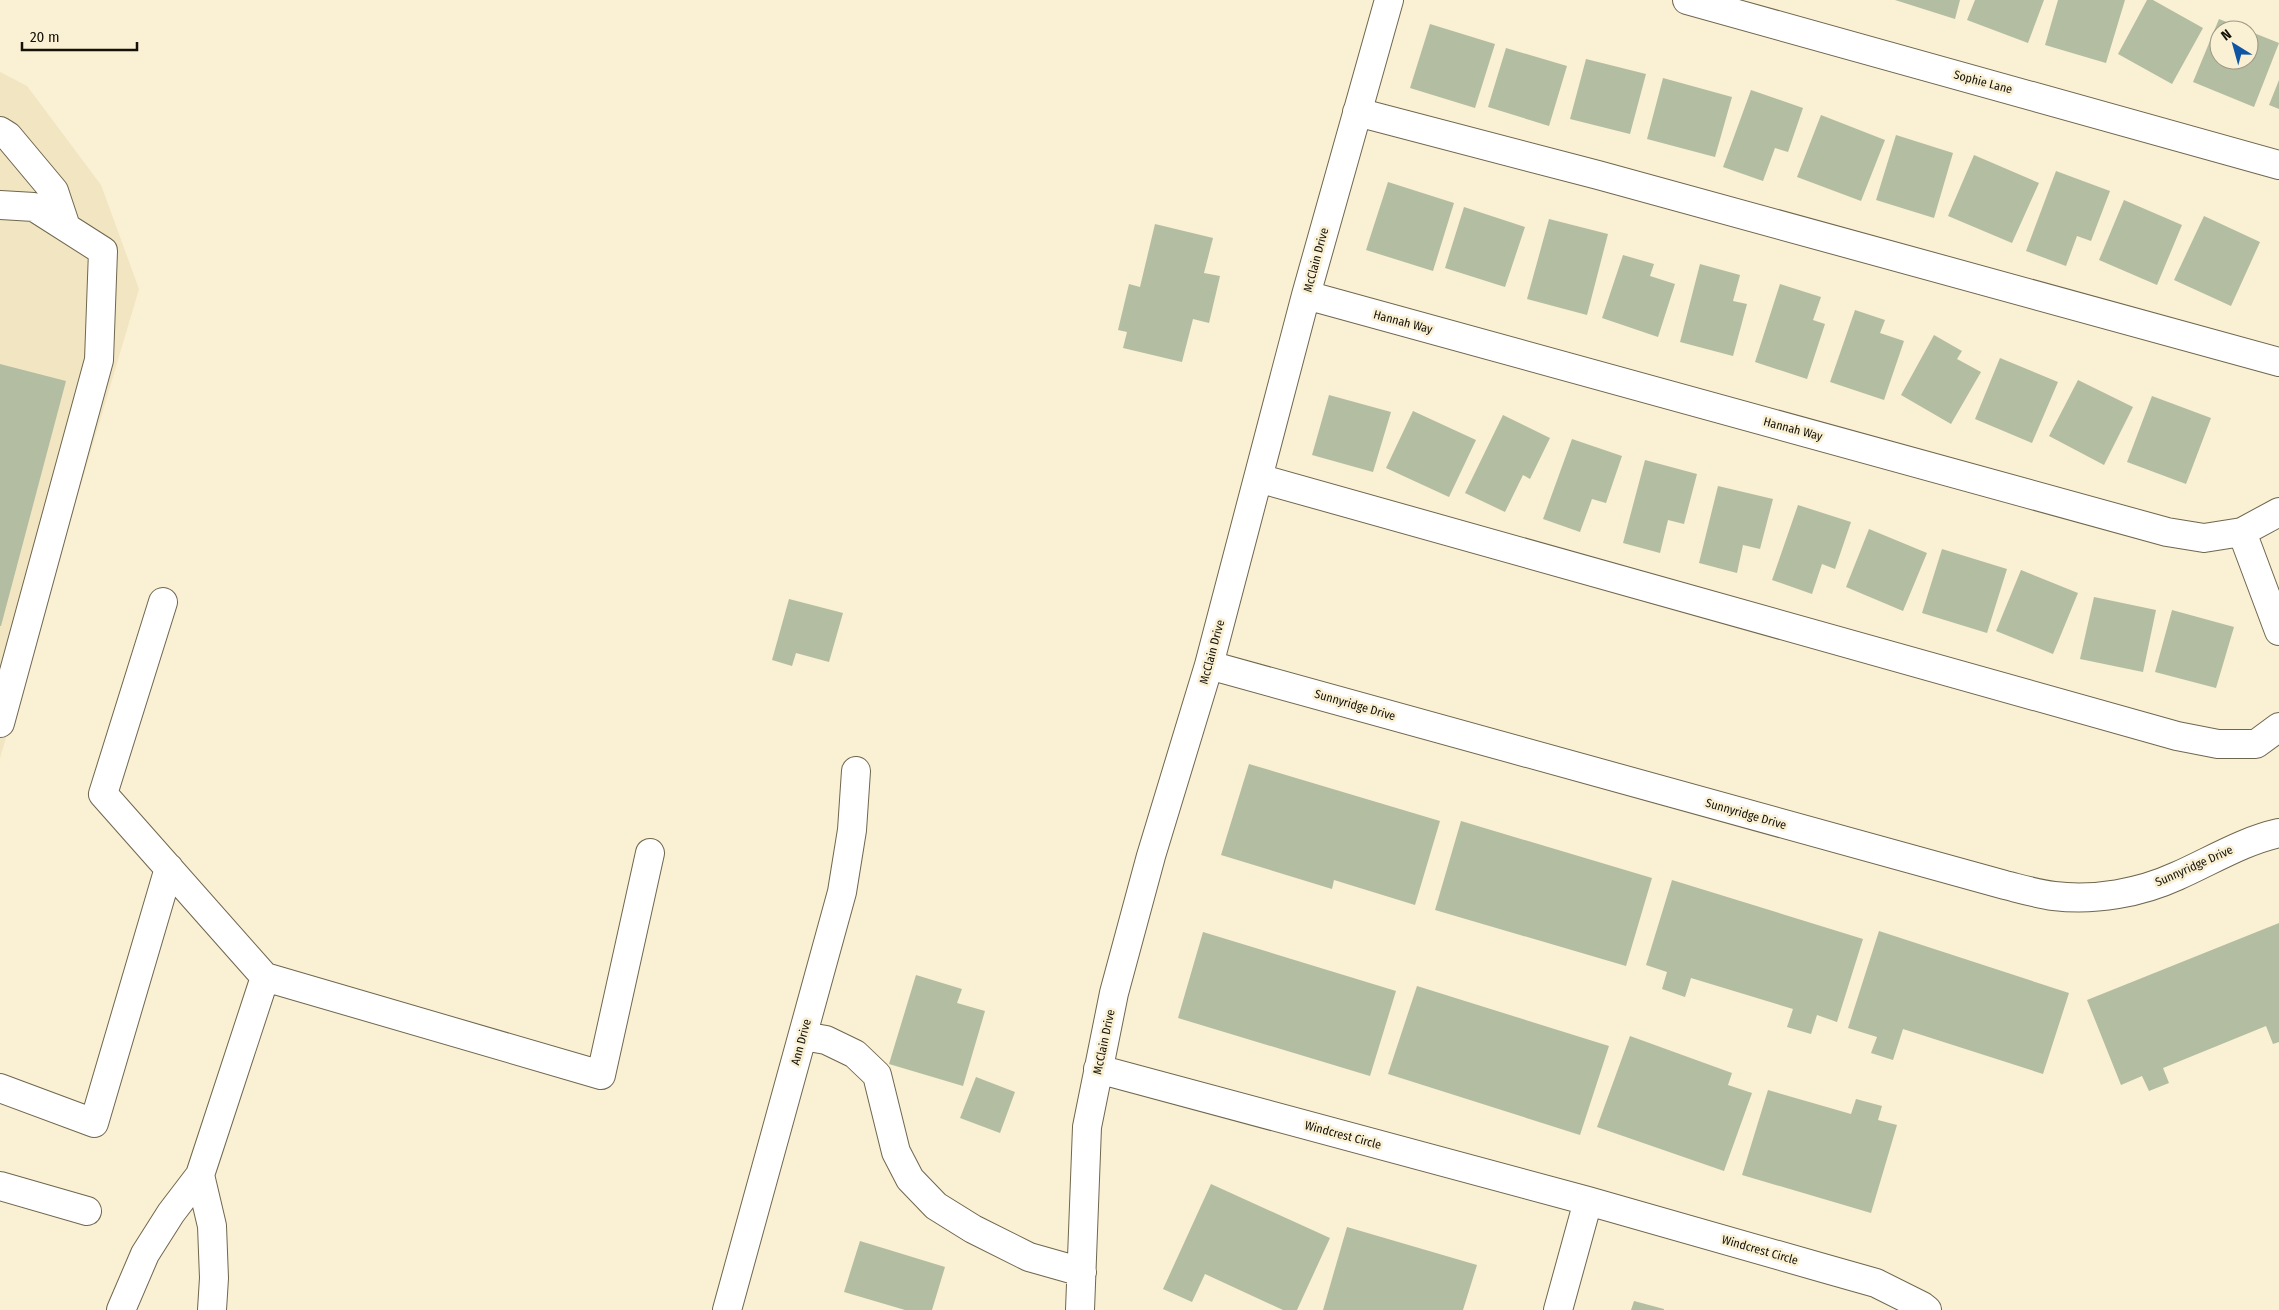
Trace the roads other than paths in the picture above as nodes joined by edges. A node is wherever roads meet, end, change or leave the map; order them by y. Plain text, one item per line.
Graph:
1 (1389, 0) edge
2 (1687, 0) edge
3 (1357, 112) junction
4 (0, 131) edge
5 (2279, 165) edge
6 (0, 205) edge
7 (66, 227) junction
8 (1306, 295) junction
9 (2279, 362) edge
10 (1258, 478) junction
11 (2279, 512) edge
12 (2242, 532) junction
13 (163, 602) dead end
14 (2279, 631) edge
15 (1209, 665) junction
16 (0, 723) edge
17 (2279, 727) edge
18 (856, 771) dead end
19 (2279, 833) edge
20 (650, 853) dead end
21 (169, 868) junction
22 (265, 977) junction
23 (802, 1036) junction
24 (1098, 1069) junction
25 (0, 1088) edge
26 (200, 1175) junction
27 (0, 1186) edge
28 (1588, 1201) junction
29 (87, 1211) dead end
30 (1082, 1272) junction
31 (121, 1310) edge
32 (212, 1310) edge
33 (727, 1310) edge
34 (1080, 1310) edge
35 (1558, 1310) edge
36 (1927, 1310) edge

1 - 3 street, McClain Drive
2 - 5 street, Sophie Lane
3 - 8 street, McClain Drive
3 - 9 street
4 - 7 street
6 - 7 street
7 - 16 street
8 - 10 street, McClain Drive
8 - 12 street, Hannah Way
10 - 15 street, McClain Drive
10 - 17 street
11 - 12 street, Hannah Way
12 - 14 street
13 - 21 street
15 - 19 street, Sunnyridge Drive
15 - 24 street, McClain Drive
18 - 23 street, Ann Drive
20 - 22 street
21 - 22 street
21 - 25 street
22 - 26 street
23 - 30 street
23 - 33 street, Ann Drive
24 - 28 street, Windcrest Circle
24 - 30 street, McClain Drive
26 - 31 street
26 - 32 street
27 - 29 street
28 - 35 street
28 - 36 street, Windcrest Circle
30 - 34 street, McClain Drive

